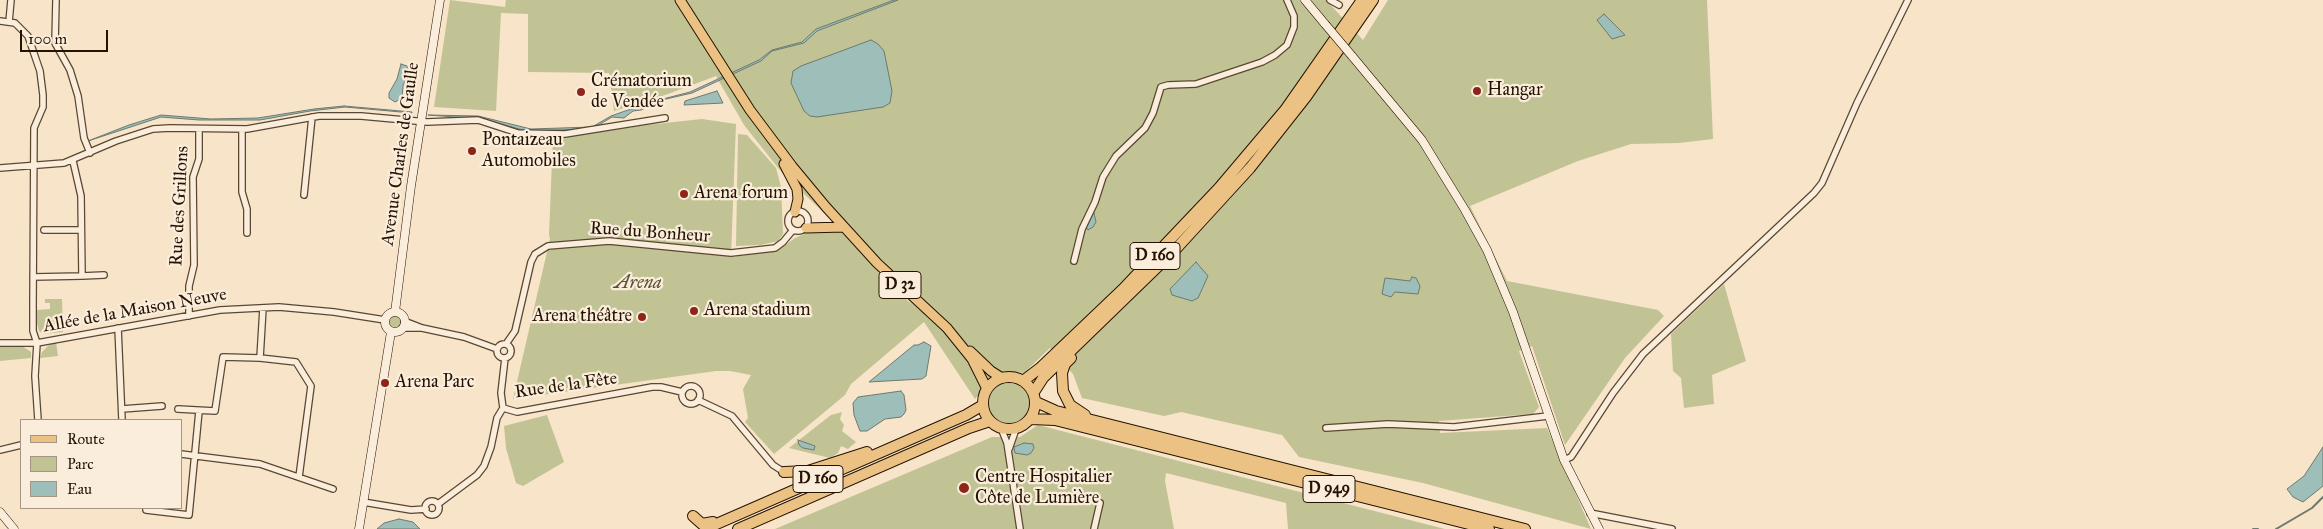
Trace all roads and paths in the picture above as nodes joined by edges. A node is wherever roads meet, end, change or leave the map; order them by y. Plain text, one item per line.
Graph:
1 (11, 0) edge
2 (56, 0) edge
3 (440, 0) edge
4 (680, 0) edge
5 (1287, 0) edge
6 (1305, 0) edge
7 (1330, 0) edge
8 (1362, 0) edge
9 (1373, 0) edge
10 (1908, 0) edge
11 (1339, 5) dead end
12 (0, 21) edge
13 (9, 22) junction
14 (312, 117) junction
15 (665, 118) dead end
16 (421, 120) junction
17 (199, 129) junction
18 (242, 129) junction
19 (764, 130) junction
20 (90, 153) junction
21 (73, 161) junction
22 (35, 166) junction
23 (0, 168) edge
24 (304, 195) dead end
25 (795, 212) junction
26 (844, 227) junction
27 (806, 228) junction
28 (44, 230) dead end
29 (81, 230) junction
30 (793, 230) junction
31 (247, 234) dead end
32 (1074, 261) dead end
33 (82, 276) junction
34 (104, 276) dead end
35 (33, 277) junction
36 (263, 308) junction
37 (395, 312) junction
38 (189, 316) junction
39 (385, 320) junction
40 (403, 324) junction
41 (1097, 327) junction
42 (118, 328) junction
43 (391, 332) junction
44 (958, 340) junction
45 (37, 343) junction
46 (0, 344) edge
47 (506, 344) junction
48 (497, 349) junction
49 (260, 358) junction
50 (504, 358) junction
51 (1002, 378) junction
52 (1024, 381) junction
53 (987, 389) junction
54 (682, 392) junction
55 (1035, 397) junction
56 (698, 400) junction
57 (983, 404) junction
58 (162, 406) dead end
59 (503, 408) junction
60 (122, 409) junction
61 (178, 409) dead end
62 (199, 411) junction
63 (1548, 416) junction
64 (38, 419) edge
65 (122, 419) edge
66 (1031, 419) junction
67 (1092, 420) junction
68 (990, 422) junction
69 (1001, 428) junction
70 (1326, 428) dead end
71 (1016, 429) junction
72 (932, 430) junction
73 (20, 445) edge
74 (0, 450) edge
75 (1008, 453) junction
76 (182, 454) edge
77 (196, 456) junction
78 (1564, 460) junction
79 (784, 472) joint
80 (299, 477) junction
81 (333, 489) dead end
82 (363, 502) junction
83 (1100, 503) dead end
84 (438, 504) junction
85 (146, 509) edge
86 (426, 509) junction
87 (0, 512) edge
88 (1590, 513) junction
89 (693, 516) dead end
90 (735, 516) junction
91 (14, 529) edge
92 (359, 529) edge
93 (705, 529) edge
94 (738, 529) edge
95 (1018, 529) edge
96 (1094, 529) edge
97 (1489, 529) edge
98 (1526, 529) edge
99 (1598, 529) edge
100 (1672, 529) edge

1 - 13 street
2 - 20 street
3 - 16 street, Avenue Charles de Gaulle
4 - 19 main road, D 32
5 - 32 street
6 - 63 street, bridge
7 - 11 street
8 - 52 highway, D 160
9 - 41 highway, D 160
10 - 78 street
12 - 13 street
13 - 22 street, Allée de la Maison Neuve
14 - 16 street
14 - 18 street
14 - 24 street
15 - 16 street
16 - 37 street, Avenue Charles de Gaulle
17 - 18 street
17 - 20 street
17 - 38 street, Rue des Grillons
18 - 31 street
19 - 25 main road
19 - 26 main road, D 32
20 - 21 street
21 - 22 street
21 - 29 street
22 - 23 street
22 - 35 street, Allée de la Maison Neuve
25 - 27 street
25 - 30 street
26 - 27 main road
26 - 44 main road, D 32
27 - 30 street
28 - 29 street
29 - 33 street
30 - 47 street, Rue du Bonheur
33 - 34 street
33 - 35 street
35 - 45 street, Allée de la Maison Neuve
36 - 38 street, Allée de la Maison Neuve
36 - 39 street, Allée de la Maison Neuve
36 - 49 street
37 - 39 street
37 - 40 street
38 - 42 street, Allée de la Maison Neuve
39 - 43 street
40 - 43 street
40 - 48 street
41 - 55 highway, D 160
41 - 67 highway
42 - 45 street, Allée de la Maison Neuve
42 - 60 street
43 - 82 street
44 - 51 main road, D 32
44 - 53 main road, D 32
45 - 46 street
45 - 64 street
47 - 48 street
47 - 50 street
48 - 50 street
49 - 62 street
49 - 80 street
50 - 59 street, Rue de la Fête
51 - 52 highway
51 - 53 highway
52 - 55 highway
53 - 57 highway
54 - 56 street, Rue de la Fête
54 - 56 street, Rue de la Fête
54 - 59 street, Rue de la Fête
55 - 66 highway
55 - 67 highway, D 949
56 - 79 street, Rue de la Fête
57 - 68 highway
57 - 72 highway, D 160
58 - 60 street
59 - 84 street
60 - 65 street
61 - 62 street
62 - 77 street
63 - 70 street
63 - 78 street
66 - 71 highway
66 - 97 highway, D 949
67 - 98 highway, D 949
68 - 69 highway
68 - 94 highway, D 160
69 - 71 highway
69 - 75 street
71 - 75 street
72 - 79 highway
72 - 90 highway, D 160
73 - 74 street
75 - 95 street
76 - 77 street
77 - 80 street
77 - 85 street
78 - 88 street
80 - 81 street
82 - 86 street
82 - 92 street
83 - 96 street
84 - 86 street
84 - 86 street
87 - 91 street
88 - 99 street
88 - 100 street
89 - 90 highway
90 - 93 highway, D 160

